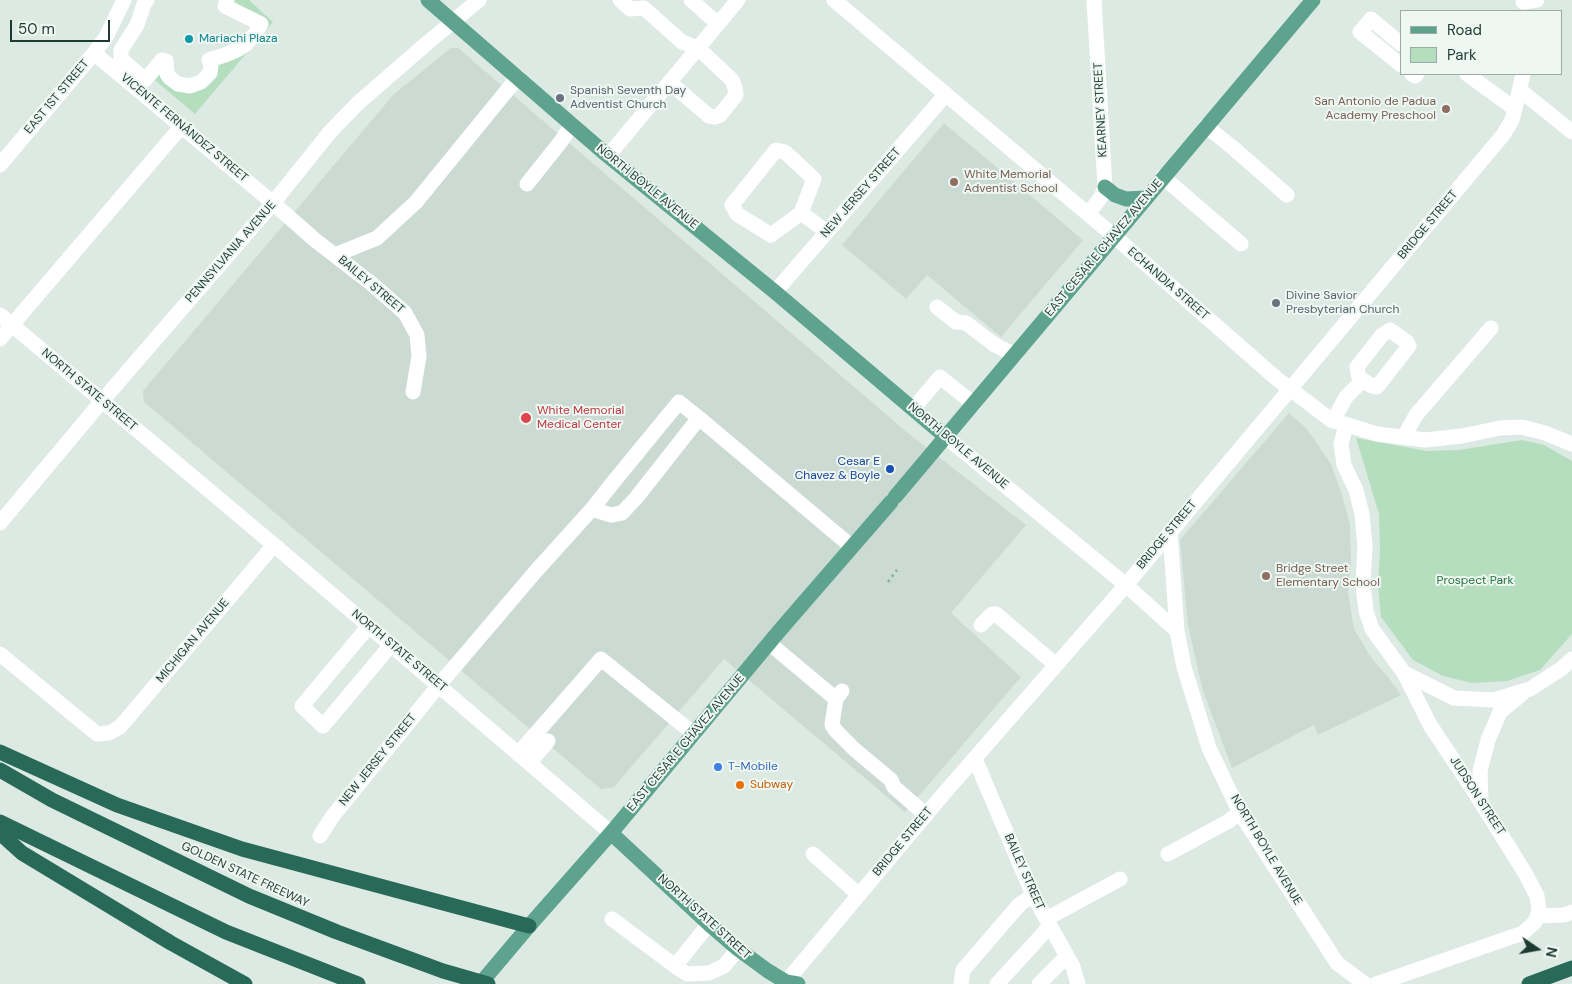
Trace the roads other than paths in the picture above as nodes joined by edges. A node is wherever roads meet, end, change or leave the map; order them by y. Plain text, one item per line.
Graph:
1 (124, 0) edge
2 (147, 0) edge
3 (227, 0) edge
4 (428, 0) edge
5 (479, 0) edge
6 (691, 0) edge
7 (738, 0) edge
8 (834, 0) edge
9 (1094, 0) edge
10 (1313, 0) edge
11 (624, 4) edge
12 (454, 21) junction
13 (718, 24) junction
14 (1400, 43) edge
15 (698, 48) junction
16 (94, 53) junction
17 (1400, 64) edge
18 (1468, 75) edge
19 (1523, 75) edge
20 (518, 77) junction
21 (670, 82) junction
22 (1520, 90) junction
23 (946, 94) junction
24 (1515, 109) junction
25 (572, 124) junction
26 (180, 126) junction
27 (1206, 126) junction
28 (1572, 132) edge
29 (608, 156) junction
30 (0, 165) edge
31 (1164, 177) junction
32 (527, 184) dead end
33 (1105, 187) junction
34 (1287, 195) dead end
35 (1146, 198) junction
36 (273, 203) junction
37 (801, 213) junction
38 (1088, 214) junction
39 (827, 232) junction
40 (1114, 236) junction
41 (1241, 244) dead end
42 (336, 255) junction
43 (775, 292) junction
44 (937, 307) dead end
45 (6, 320) edge
46 (1491, 328) dead end
47 (0, 339) edge
48 (1015, 355) junction
49 (1362, 381) dead end
50 (1290, 390) junction
51 (413, 392) dead end
52 (102, 401) junction
53 (974, 404) junction
54 (914, 409) junction
55 (699, 418) junction
56 (1340, 423) junction
57 (946, 437) junction
58 (1404, 437) junction
59 (1572, 444) edge
60 (592, 509) junction
61 (0, 523) edge
62 (1170, 532) junction
63 (274, 545) junction
64 (852, 547) junction
65 (1126, 585) junction
66 (981, 625) dead end
67 (369, 626) junction
68 (1176, 631) junction
69 (769, 644) junction
70 (392, 645) junction
71 (0, 654) edge
72 (1572, 659) edge
73 (1056, 665) junction
74 (1404, 673) junction
75 (439, 685) junction
76 (1530, 689) junction
77 (694, 734) junction
78 (548, 741) dead end
79 (0, 752) edge
80 (524, 758) junction
81 (974, 759) junction
82 (0, 770) edge
83 (1481, 802) junction
84 (929, 811) junction
85 (1240, 813) junction
86 (0, 822) edge
87 (611, 832) junction
88 (0, 833) edge
89 (320, 836) dead end
90 (813, 854) dead end
91 (1168, 854) dead end
92 (1120, 879) dead end
93 (859, 895) junction
94 (1033, 896) junction
95 (1572, 912) edge
96 (612, 919) dead end
97 (1536, 919) junction
98 (1048, 923) junction
99 (710, 924) junction
100 (528, 926) junction
101 (738, 949) junction
102 (1066, 956) junction
103 (675, 966) junction
104 (1572, 968) edge
105 (1348, 979) edge
106 (792, 983) edge
107 (245, 984) edge
108 (358, 984) edge
109 (480, 984) edge
110 (488, 984) edge
111 (961, 984) edge
112 (997, 984) edge
113 (1039, 984) edge
114 (1078, 984) edge
115 (1365, 984) edge
116 (1376, 984) edge
117 (1529, 984) edge

1 - 16 street, EAST 1ST STREET
2 - 3 street
4 - 12 main road, NORTH BOYLE AVENUE
5 - 12 street, PENNSYLVANIA AVENUE
6 - 13 street
7 - 13 street
8 - 23 street, ECHANDIA STREET
9 - 33 street, KEARNEY STREET
10 - 27 main road, EAST CESAR E CHAVEZ AVENUE
11 - 15 street
12 - 20 main road, NORTH BOYLE AVENUE
12 - 36 street, PENNSYLVANIA AVENUE
13 - 15 street
14 - 17 street
15 - 21 street
15 - 21 street
16 - 26 street, VICENTE FERNÁNDEZ STREET
16 - 30 street, EAST 1ST STREET
18 - 24 street
19 - 22 street, BRIDGE STREET
20 - 25 main road, NORTH BOYLE AVENUE
20 - 42 street
21 - 29 street
22 - 24 street, BRIDGE STREET
22 - 28 street
23 - 38 street, ECHANDIA STREET
23 - 39 street, NEW JERSEY STREET
24 - 50 street, BRIDGE STREET
25 - 29 main road, NORTH BOYLE AVENUE
25 - 32 street
26 - 36 street, VICENTE FERNÁNDEZ STREET
26 - 45 street
27 - 31 main road, EAST CESAR E CHAVEZ AVENUE
27 - 34 street
29 - 43 main road, NORTH BOYLE AVENUE
31 - 35 main road, EAST CESAR E CHAVEZ AVENUE
31 - 41 street
33 - 35 main road
33 - 38 street
35 - 40 main road, EAST CESAR E CHAVEZ AVENUE
36 - 42 street, BAILEY STREET
36 - 52 street, PENNSYLVANIA AVENUE
37 - 37 street
37 - 39 street
38 - 40 street, ECHANDIA STREET
39 - 43 street, NEW JERSEY STREET
40 - 48 main road, EAST CESAR E CHAVEZ AVENUE
40 - 50 street, ECHANDIA STREET
42 - 51 street, BAILEY STREET
43 - 54 main road, NORTH BOYLE AVENUE
44 - 48 street
45 - 47 street
45 - 52 street, NORTH STATE STREET
46 - 58 street
48 - 53 main road, EAST CESAR E CHAVEZ AVENUE
49 - 56 street
50 - 56 street, ECHANDIA STREET
50 - 62 street, BRIDGE STREET
52 - 61 street, PENNSYLVANIA AVENUE
52 - 63 street, NORTH STATE STREET
53 - 54 street
53 - 57 main road, EAST CESAR E CHAVEZ AVENUE
54 - 57 main road, NORTH BOYLE AVENUE
55 - 60 street
55 - 60 street, NEW JERSEY STREET
55 - 64 street
56 - 58 street, ECHANDIA STREET
56 - 74 street
57 - 64 main road, EAST CESAR E CHAVEZ AVENUE
57 - 65 street, NORTH BOYLE AVENUE
58 - 59 street, ECHANDIA STREET
60 - 75 street, NEW JERSEY STREET
62 - 65 street, BRIDGE STREET
62 - 68 street
63 - 67 street, NORTH STATE STREET
63 - 71 street, MICHIGAN AVENUE
64 - 69 main road, EAST CESAR E CHAVEZ AVENUE
65 - 68 street, NORTH BOYLE AVENUE
65 - 73 street, BRIDGE STREET
66 - 73 street
67 - 70 street, NORTH STATE STREET
67 - 70 street
68 - 85 street, NORTH BOYLE AVENUE
69 - 77 main road, EAST CESAR E CHAVEZ AVENUE
69 - 84 street
70 - 75 street, NORTH STATE STREET
72 - 76 street
73 - 81 street, BRIDGE STREET
74 - 76 street
74 - 83 street, JUDSON STREET
75 - 80 street, NORTH STATE STREET
75 - 89 street, NEW JERSEY STREET
76 - 83 street
77 - 80 street
77 - 87 main road, EAST CESAR E CHAVEZ AVENUE
78 - 80 street
79 - 100 highway
80 - 87 street, NORTH STATE STREET
81 - 84 street, BRIDGE STREET
81 - 94 street, BAILEY STREET
82 - 110 highway, GOLDEN STATE FREEWAY
83 - 97 street, JUDSON STREET
84 - 93 street, BRIDGE STREET
85 - 91 street
85 - 105 street, NORTH BOYLE AVENUE
86 - 108 highway
87 - 99 main road, NORTH STATE STREET
87 - 100 main road, EAST CESAR E CHAVEZ AVENUE
88 - 107 highway
90 - 93 street
92 - 98 street
93 - 106 street, BRIDGE STREET
94 - 98 street, BAILEY STREET
94 - 111 street
95 - 97 street
96 - 103 street
97 - 116 street
98 - 102 street, BAILEY STREET
98 - 112 street
99 - 101 main road, NORTH STATE STREET
99 - 103 street
100 - 109 main road, EAST CESAR E CHAVEZ AVENUE
101 - 103 street
101 - 106 main road, NORTH STATE STREET
102 - 113 street
102 - 114 street, BAILEY STREET
104 - 117 highway
105 - 115 street, NORTH BOYLE AVENUE

